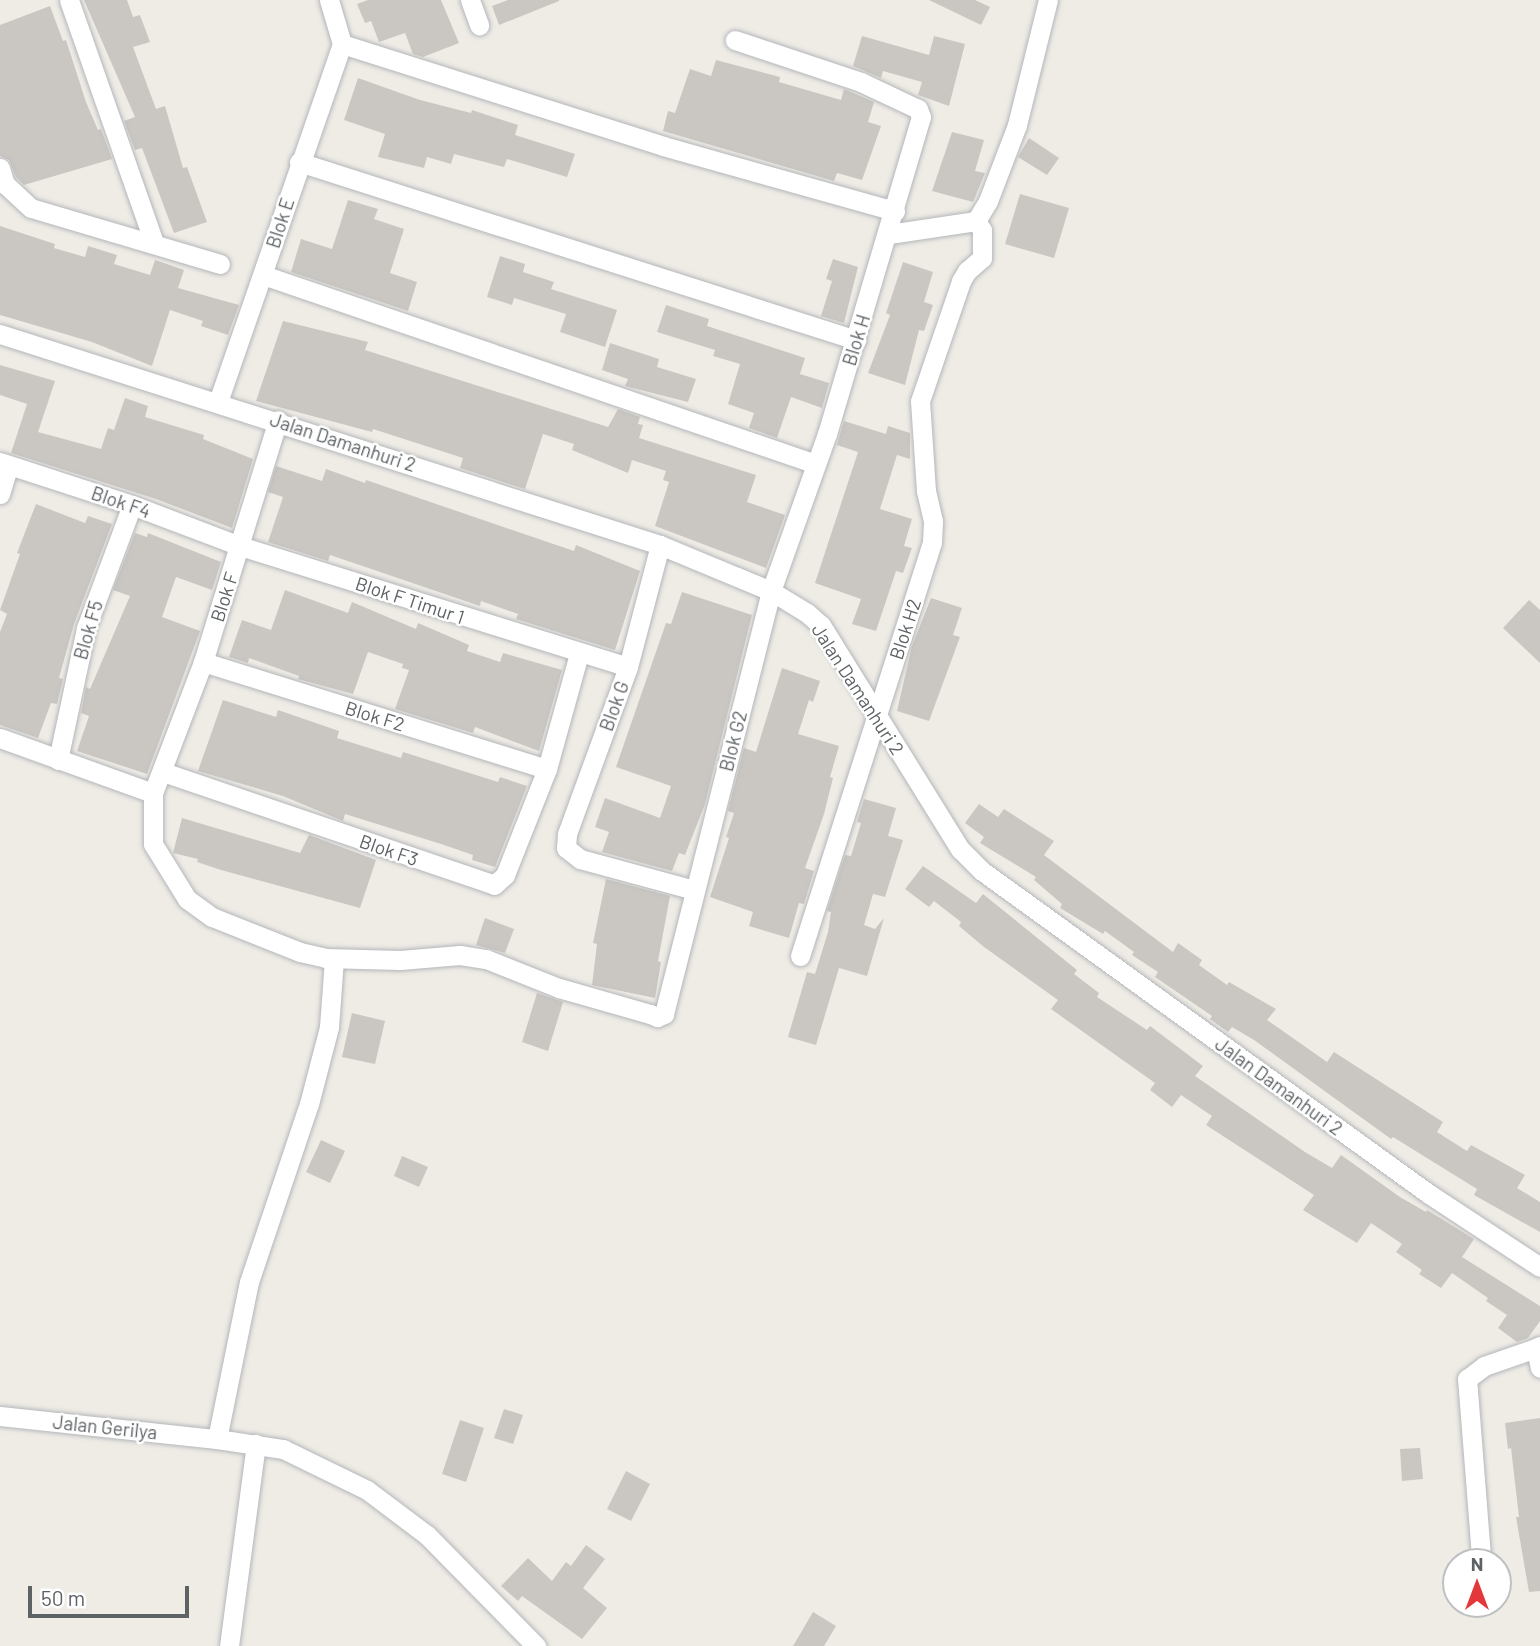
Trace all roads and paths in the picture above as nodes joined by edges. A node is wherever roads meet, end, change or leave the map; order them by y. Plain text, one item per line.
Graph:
1 (69, 0) edge
2 (329, 0) edge
3 (470, 0) edge
4 (1048, 0) edge
5 (479, 25) dead end
6 (735, 40) dead end
7 (342, 44) junction
8 (299, 162) junction
9 (0, 168) edge
10 (895, 211) junction
11 (976, 221) junction
12 (889, 234) junction
13 (154, 243) junction
14 (220, 264) dead end
15 (263, 275) junction
16 (0, 334) edge
17 (856, 340) junction
18 (218, 402) junction
19 (278, 421) junction
20 (5, 464) edge
21 (816, 464) junction
22 (0, 494) edge
23 (131, 505) junction
24 (660, 545) junction
25 (240, 546) junction
26 (771, 591) junction
27 (579, 654) junction
28 (203, 662) junction
29 (628, 667) junction
30 (877, 716) junction
31 (0, 738) edge
32 (58, 760) junction
33 (547, 769) junction
34 (163, 772) junction
35 (153, 793) junction
36 (694, 890) junction
37 (800, 956) dead end
38 (334, 959) junction
39 (1540, 1267) edge
40 (1538, 1347) edge
41 (1540, 1368) edge
42 (0, 1416) edge
43 (213, 1439) junction
44 (256, 1444) junction
45 (1480, 1548) edge
46 (229, 1646) edge
47 (536, 1646) edge

1 - 13 street
2 - 7 street
3 - 5 street
4 - 11 street
6 - 10 street, Blok H
7 - 8 street, Blok E
7 - 10 street
8 - 15 street, Blok E
8 - 17 street
9 - 13 street
10 - 12 street, Blok H
11 - 12 street
11 - 30 street, Blok H2
12 - 17 street, Blok H
13 - 14 street
15 - 18 street, Blok E
15 - 21 street
16 - 18 street, Jalan Damanhuri 2
17 - 21 street, Blok H
18 - 19 street, Jalan Damanhuri 2
19 - 24 street, Jalan Damanhuri 2
19 - 25 street, Blok F
20 - 22 street
20 - 23 street, Blok F4
21 - 26 street, Blok H
23 - 25 street, Blok F4
23 - 32 street, Blok F5
24 - 26 street, Jalan Damanhuri 2
24 - 29 street, Blok G
25 - 27 street, Blok F Timur 1
25 - 28 street, Blok F
26 - 30 street, Jalan Damanhuri 2
26 - 36 street, Blok G2
27 - 29 street, Blok F Timur 1
27 - 33 street
28 - 33 street, Blok F2
28 - 34 street, Blok F
29 - 36 street, Blok G
30 - 37 street, Blok H2
30 - 39 street, Jalan Damanhuri 2
31 - 32 street
32 - 35 street
33 - 34 street, Blok F3
34 - 35 street, Blok F
35 - 38 street
36 - 38 street, Blok G2
38 - 43 street
40 - 41 street
40 - 45 street
42 - 43 street, Jalan Gerilya
43 - 44 street, Jalan Gerilya
44 - 46 street
44 - 47 street, Jalan Gerilya

